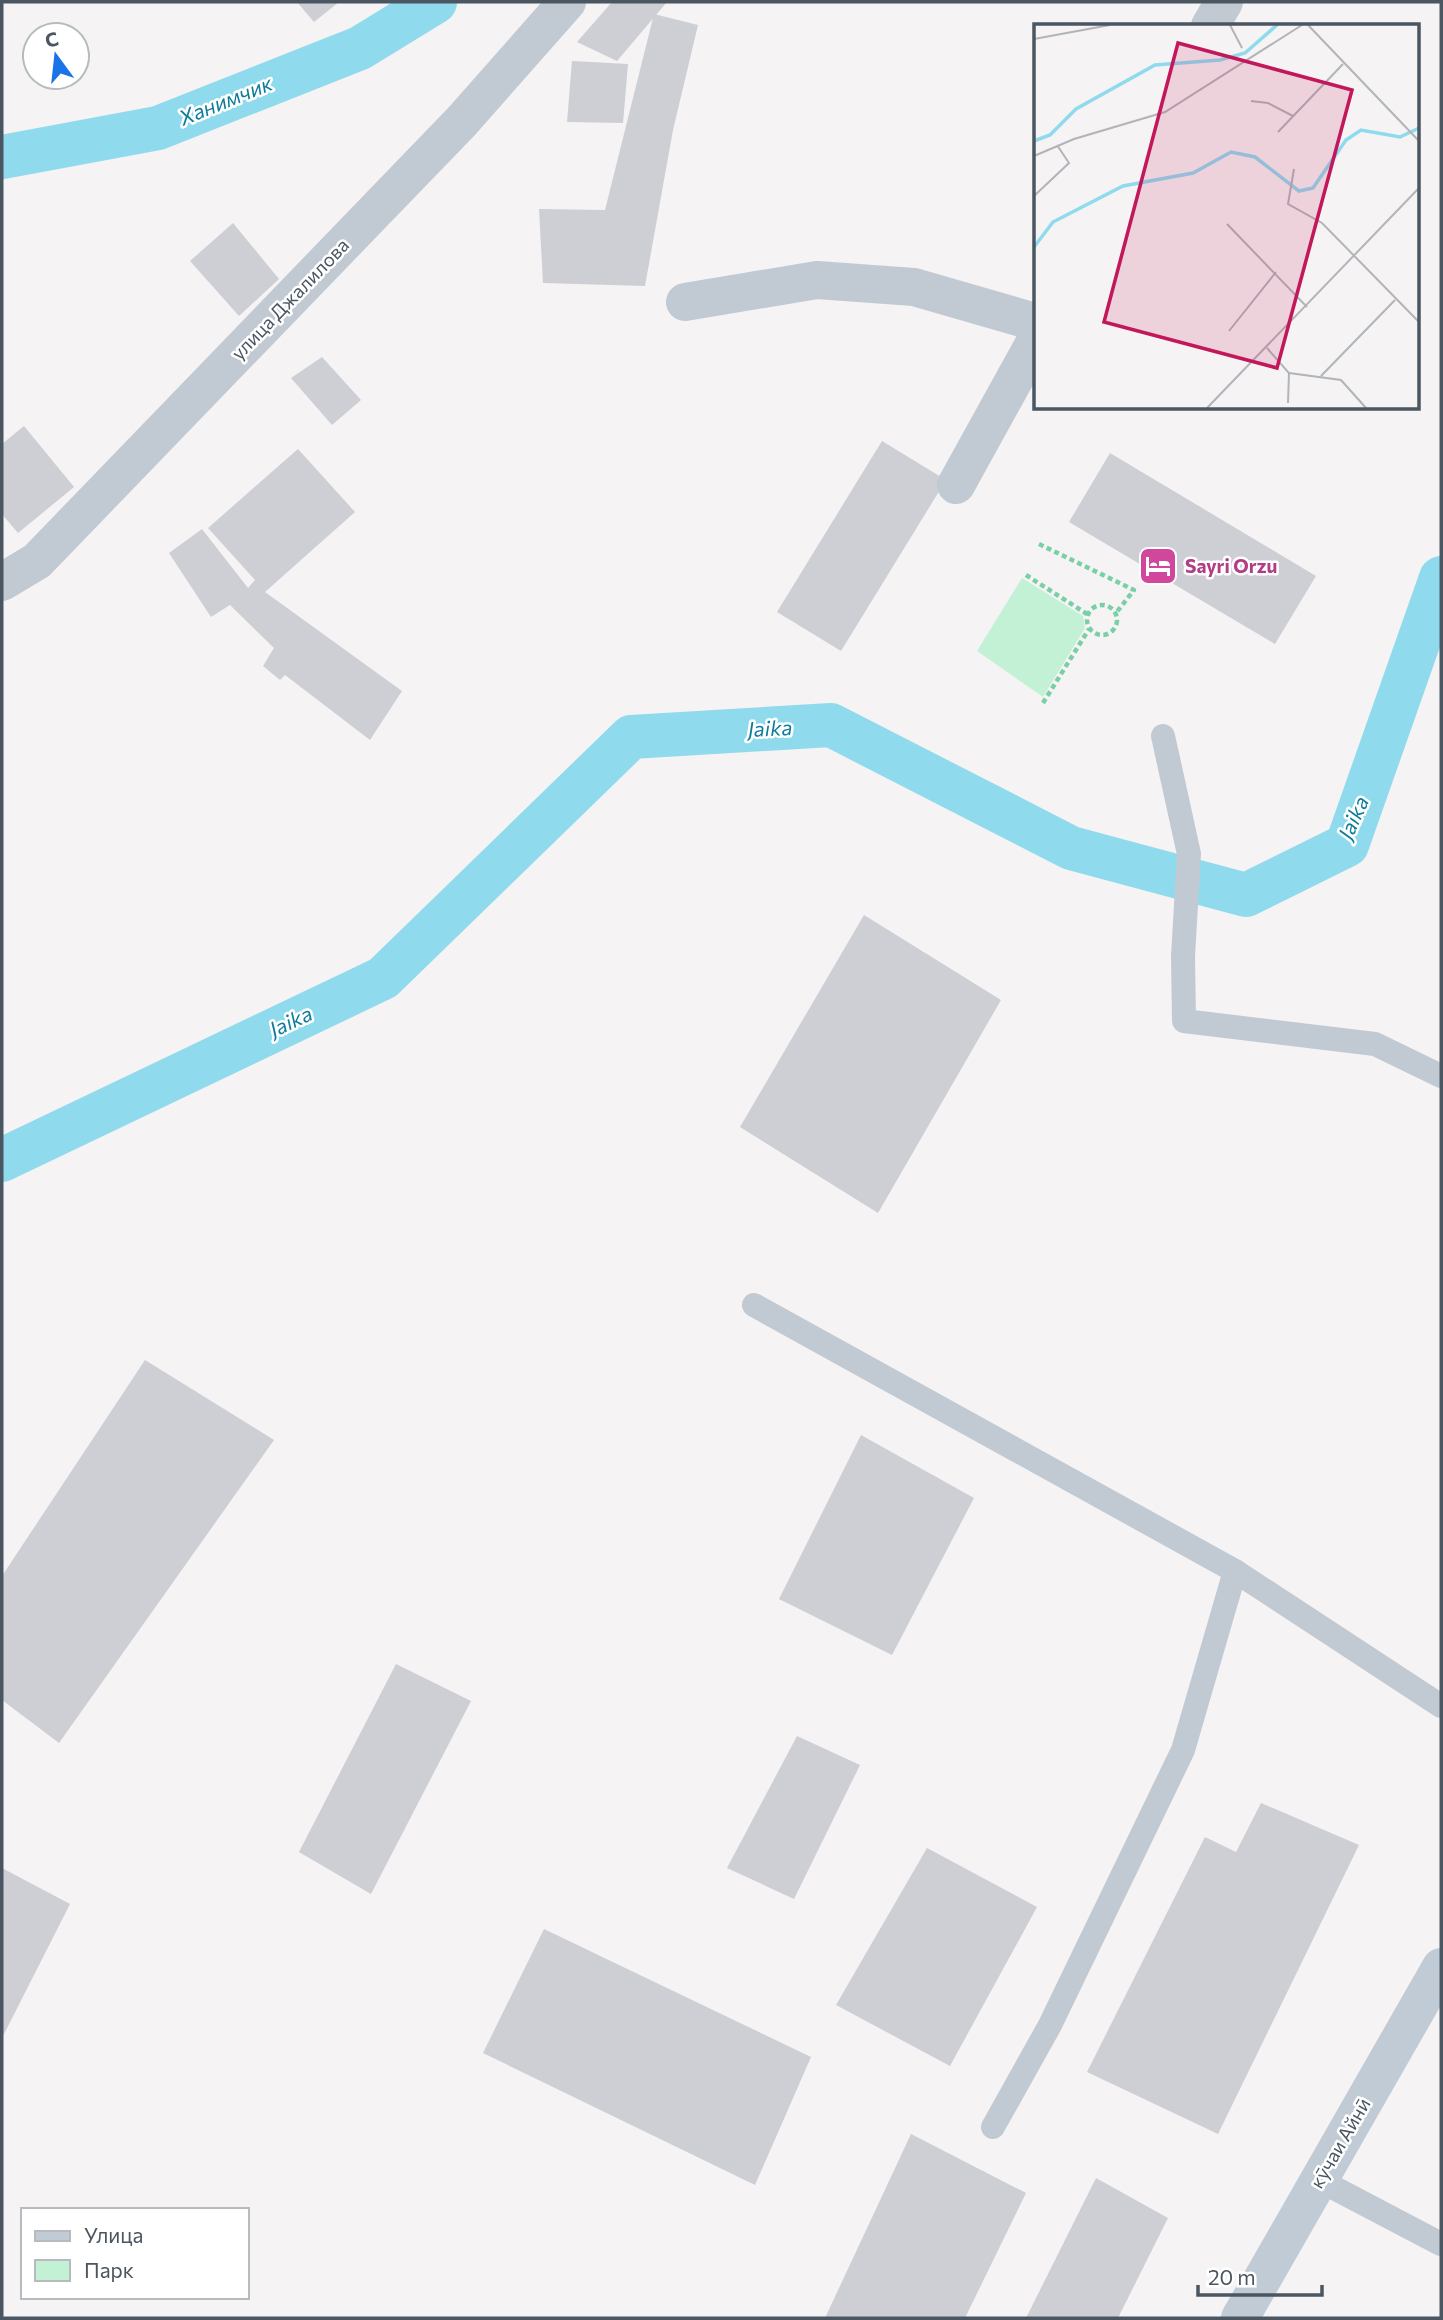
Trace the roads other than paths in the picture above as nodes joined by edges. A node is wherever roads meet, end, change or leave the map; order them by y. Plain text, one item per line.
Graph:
1 (567, 2) edge
2 (1224, 2) edge
3 (1211, 24) edge
4 (685, 302) dead end
5 (1034, 322) edge
6 (1034, 344) edge
7 (956, 485) dead end
8 (2, 583) edge
9 (1163, 736) dead end
10 (1441, 1076) edge
11 (754, 1305) dead end
12 (1234, 1571) junction
13 (1441, 1706) edge
14 (1441, 1967) edge
15 (993, 2127) dead end
16 (1319, 2180) junction
17 (1441, 2244) edge
18 (1240, 2318) edge

1 - 8 street, улица Джалилова
2 - 3 street
4 - 5 street
6 - 7 street
9 - 10 lane
11 - 12 lane
12 - 13 lane
12 - 15 lane
14 - 16 main road, кӯчаи Айнӣ
16 - 17 lane
16 - 18 main road, кӯчаи Айнӣ

